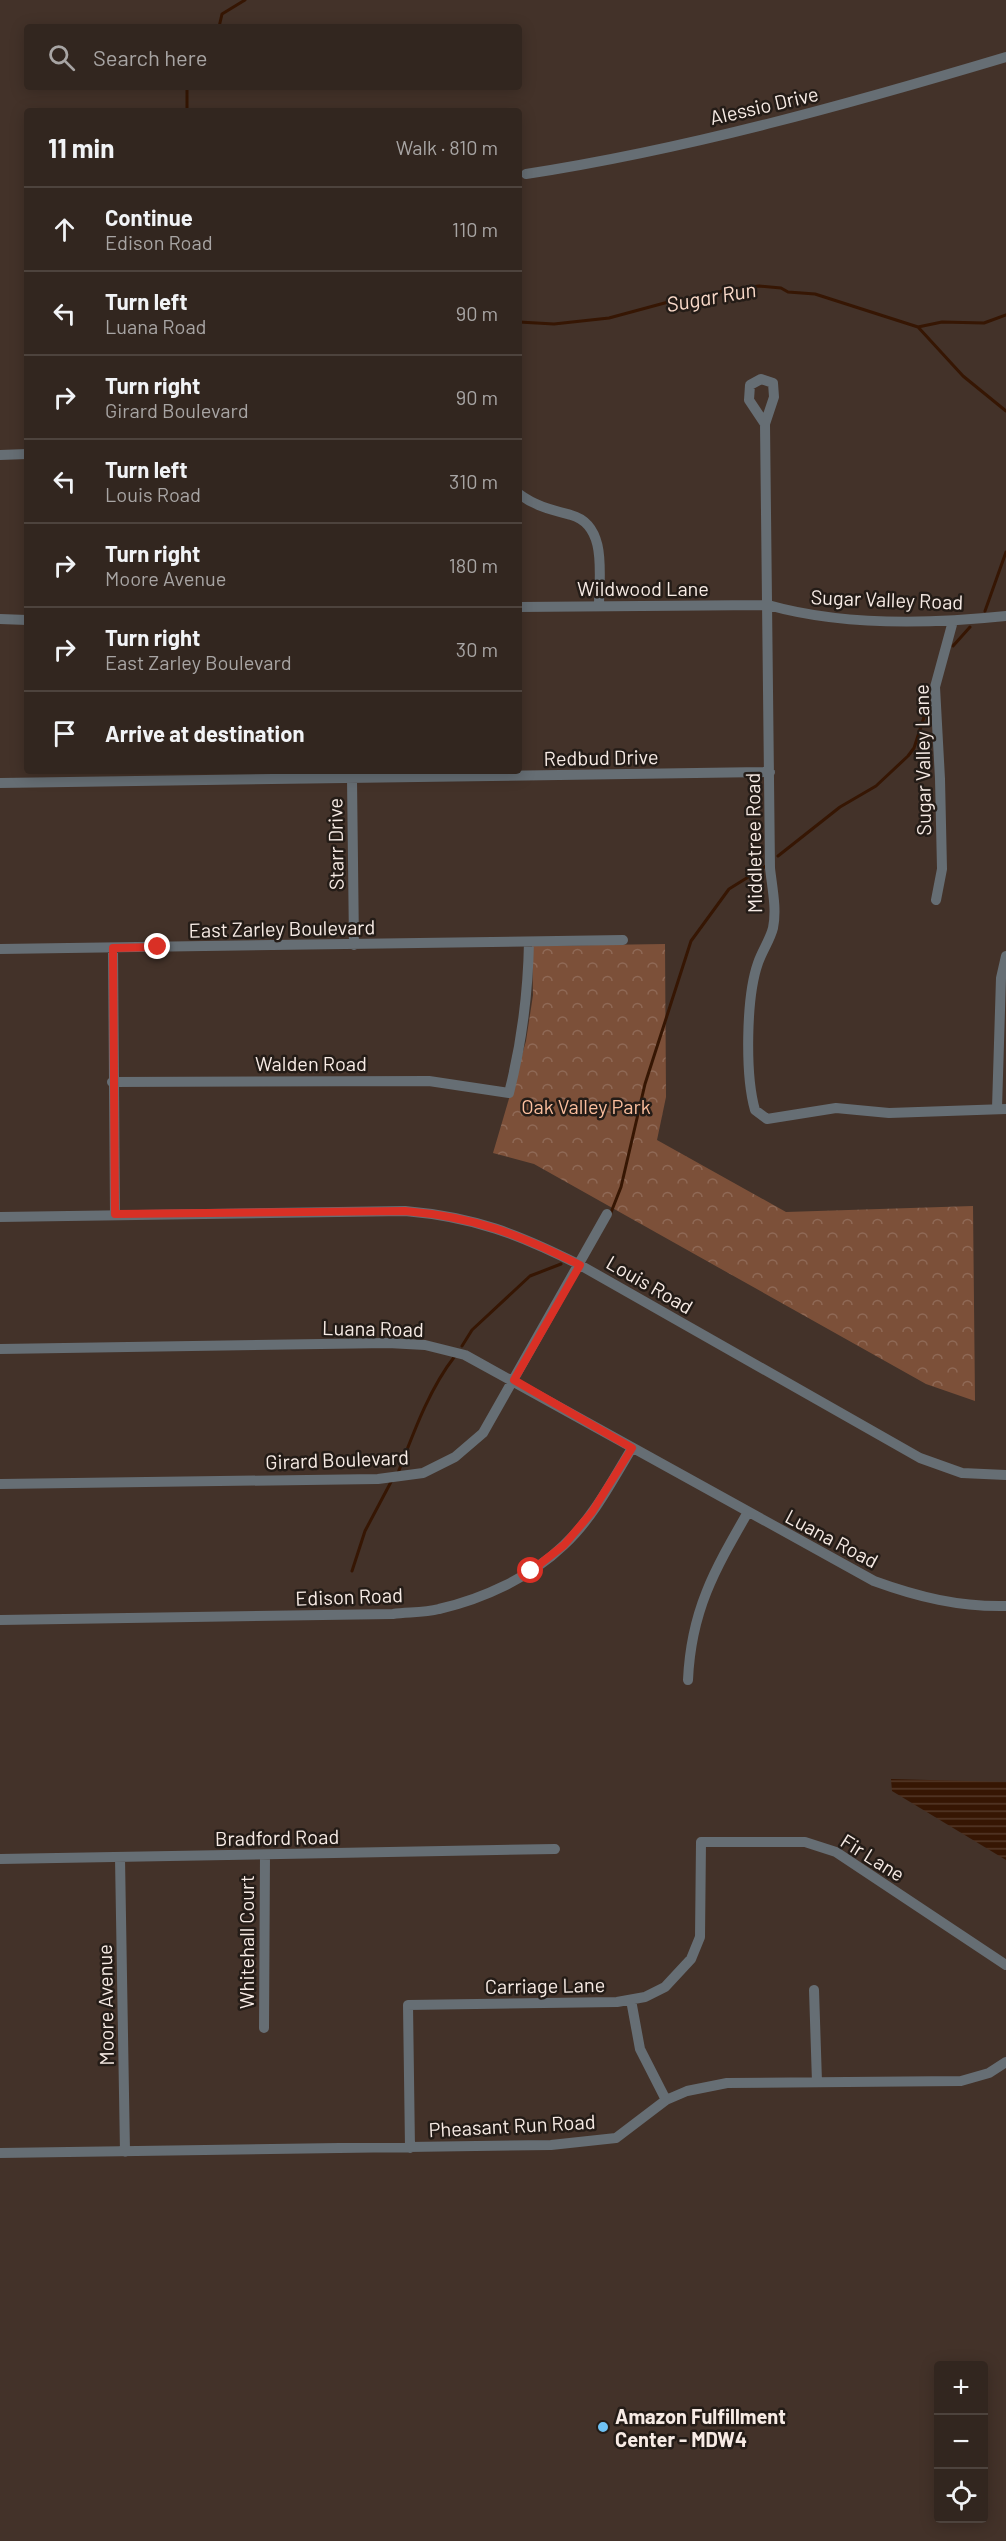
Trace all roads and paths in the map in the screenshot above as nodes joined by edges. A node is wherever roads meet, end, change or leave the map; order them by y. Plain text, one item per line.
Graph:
1 (1006, 57) edge
2 (526, 174) dead end
3 (765, 424) dead end
4 (0, 454) edge
5 (24, 454) edge
6 (522, 496) edge
7 (768, 605) junction
8 (599, 606) junction
9 (522, 607) edge
10 (1006, 616) edge
11 (0, 620) edge
12 (24, 620) edge
13 (953, 621) junction
14 (770, 772) junction
15 (286, 775) edge
16 (352, 779) junction
17 (0, 783) edge
18 (936, 900) dead end
19 (623, 940) dead end
20 (529, 942) junction
21 (354, 945) junction
22 (113, 948) junction
23 (0, 949) edge
24 (1006, 956) edge
25 (1006, 985) edge
26 (1000, 996) junction
27 (112, 1082) junction
28 (1002, 1109) edge
29 (115, 1214) junction
30 (607, 1214) dead end
31 (0, 1217) edge
32 (580, 1265) junction
33 (0, 1349) edge
34 (514, 1380) junction
35 (632, 1448) junction
36 (1006, 1475) edge
37 (0, 1484) edge
38 (747, 1512) junction
39 (1006, 1606) edge
40 (0, 1620) edge
41 (688, 1680) dead end
42 (701, 1842) joint
43 (555, 1849) dead end
44 (265, 1855) junction
45 (120, 1858) junction
46 (0, 1859) edge
47 (1006, 1965) edge
48 (814, 1990) dead end
49 (631, 2000) junction
50 (264, 2028) dead end
51 (1006, 2062) edge
52 (817, 2082) junction
53 (666, 2100) junction
54 (410, 2148) junction
55 (125, 2152) junction
56 (0, 2153) edge

1 - 2 street, Alessio Drive
3 - 7 street, Middletree Road
4 - 5 street
6 - 8 street
7 - 8 street, Wildwood Lane
7 - 13 street, Sugar Valley Road
7 - 14 street, Middletree Road
8 - 9 street, Wildwood Lane
10 - 13 street, Sugar Valley Road
11 - 12 street
13 - 18 street, Sugar Valley Lane
14 - 16 street, Redbud Drive
14 - 28 street, Middletree Road
15 - 16 street, Redbud Drive
15 - 17 street, Redbud Drive
16 - 21 street, Starr Drive
19 - 20 street, East Zarley Boulevard
20 - 21 street, East Zarley Boulevard
20 - 27 street, Walden Road
21 - 22 street, East Zarley Boulevard
22 - 23 street, East Zarley Boulevard
22 - 27 street
24 - 26 street
25 - 26 street
26 - 28 street
27 - 29 street
29 - 31 street, Louis Road
29 - 32 street, Louis Road
30 - 32 street, Girard Boulevard
32 - 34 street, Girard Boulevard
32 - 36 street, Louis Road
33 - 34 street, Luana Road
34 - 35 street, Luana Road
34 - 37 street, Girard Boulevard
35 - 38 street, Luana Road
35 - 40 street, Edison Road
38 - 39 street, Luana Road
38 - 41 street
42 - 47 street, Fir Lane
42 - 49 street, Carriage Lane
43 - 44 street, Bradford Road
44 - 45 street, Bradford Road
44 - 50 street, Whitehall Court
45 - 46 street, Bradford Road
45 - 55 street, Moore Avenue
48 - 52 street
49 - 53 street
49 - 54 street, Carriage Lane
51 - 52 street, Pheasant Run Road
52 - 53 street, Pheasant Run Road
53 - 54 street, Pheasant Run Road
54 - 55 street, Pheasant Run Road
55 - 56 street, Pheasant Run Road

